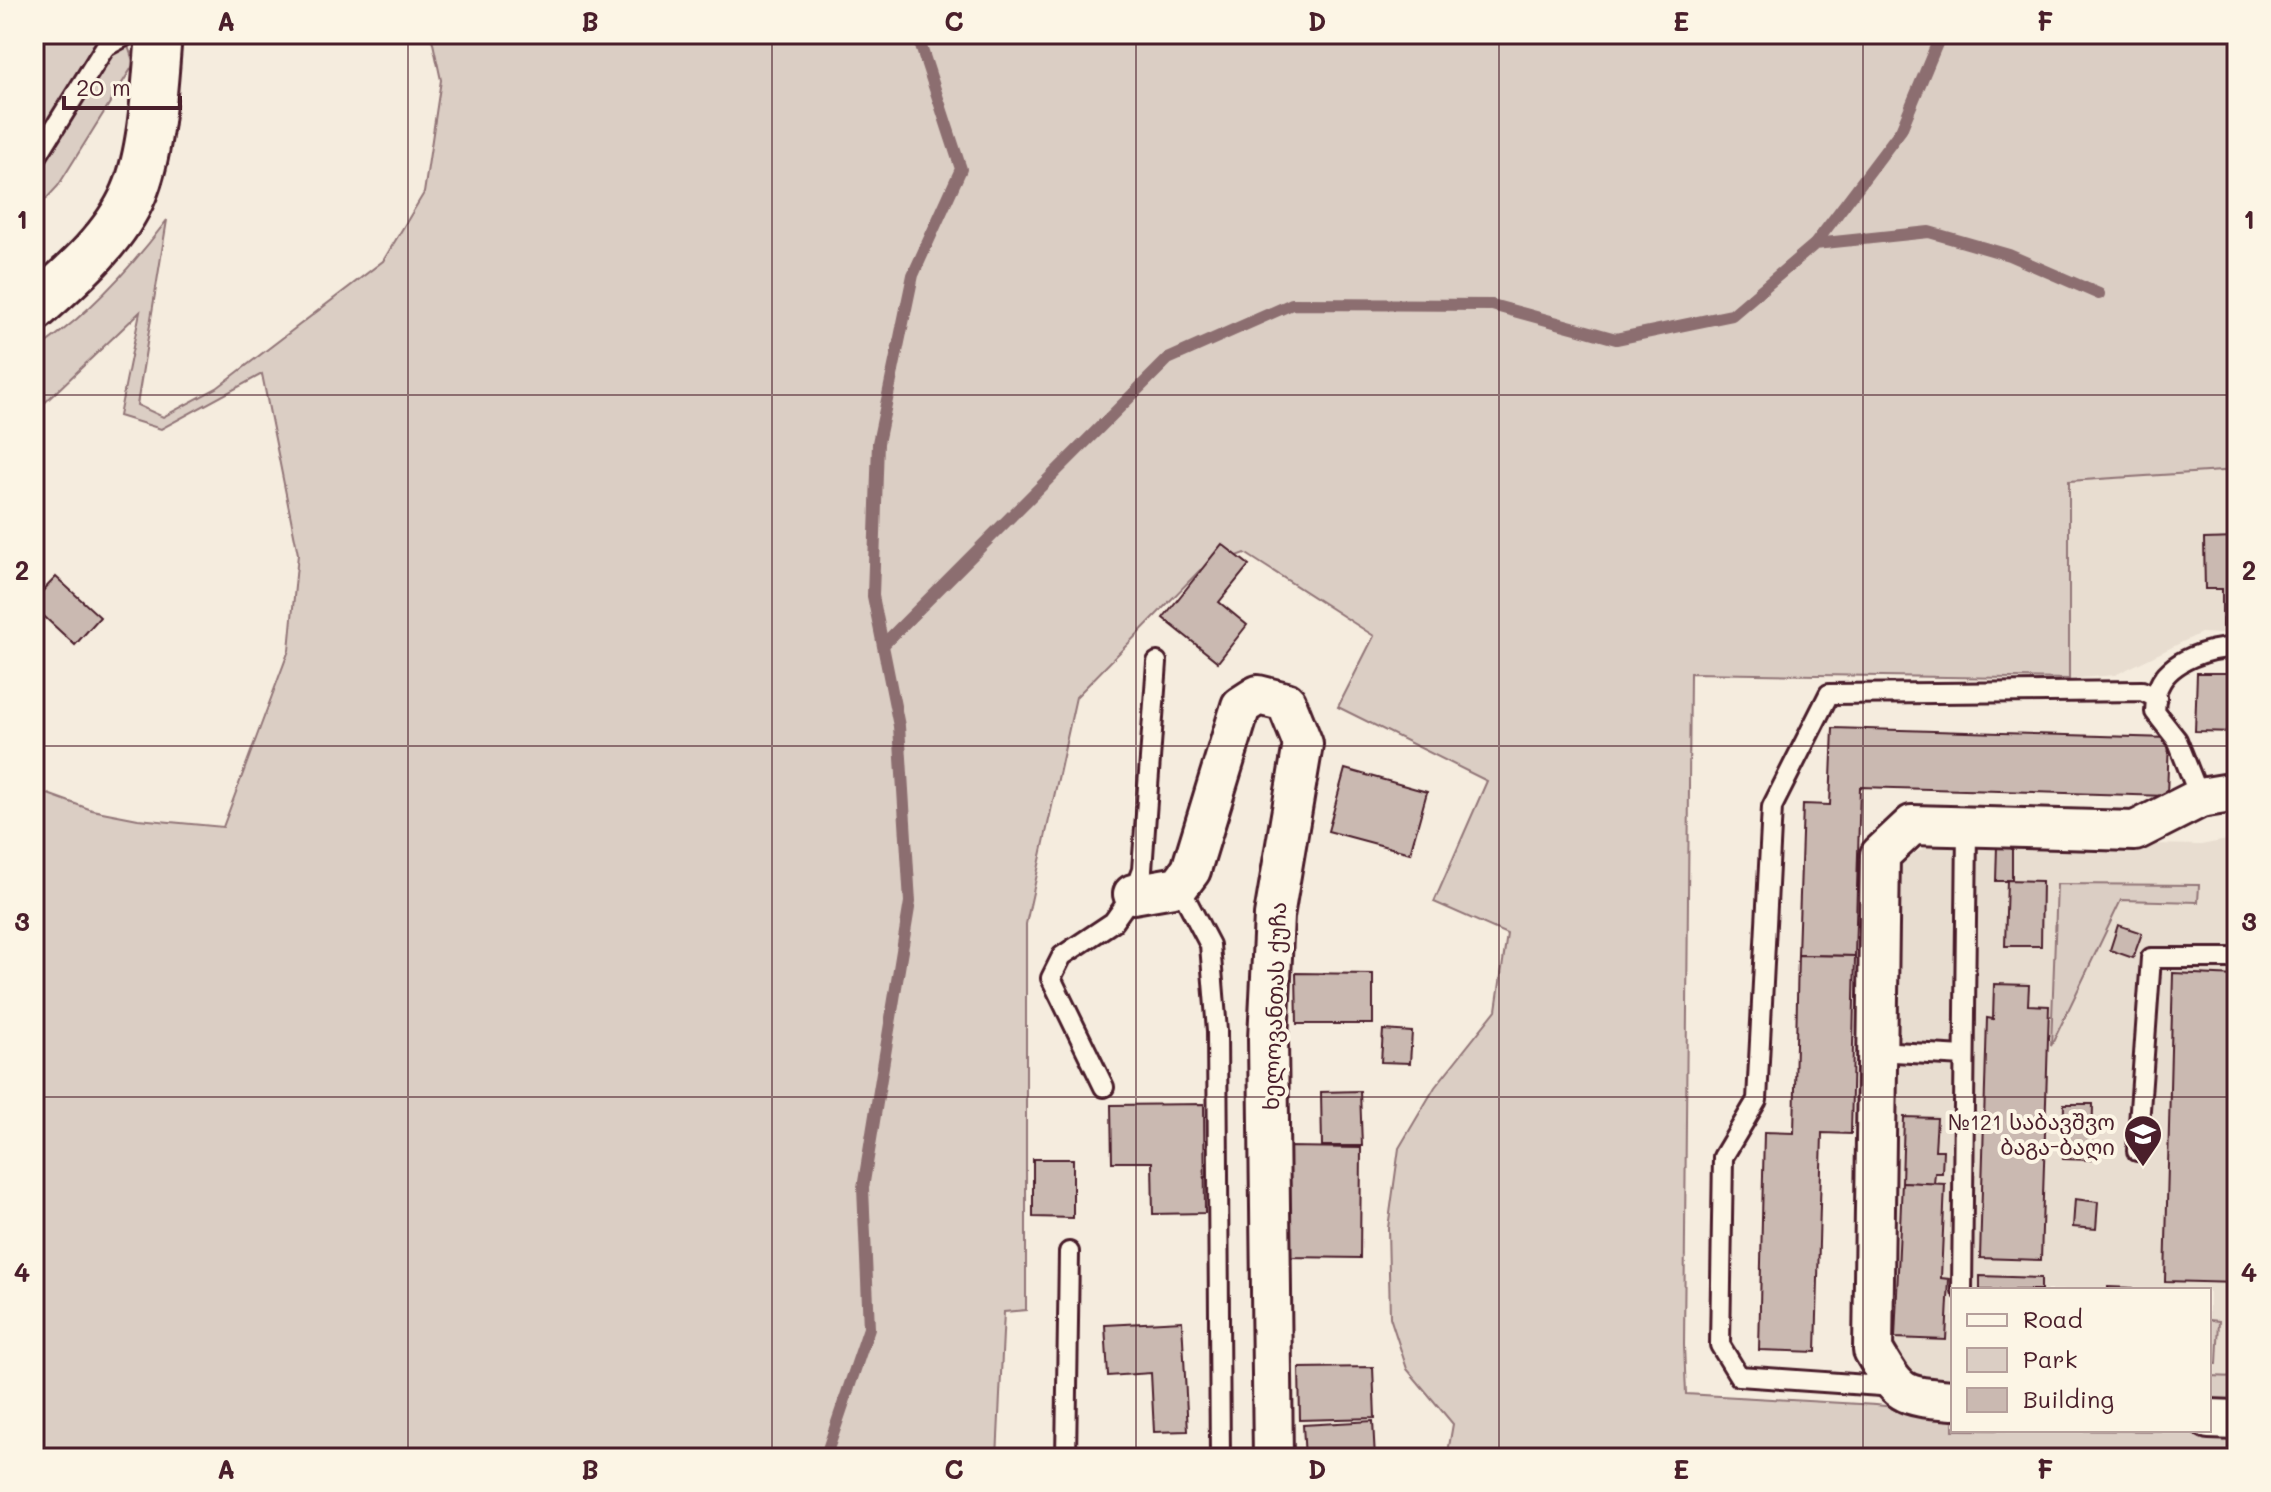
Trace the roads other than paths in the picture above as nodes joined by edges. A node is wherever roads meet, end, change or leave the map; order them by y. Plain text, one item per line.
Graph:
1 (129, 34) edge
2 (159, 34) edge
3 (34, 161) edge
4 (34, 309) edge
5 (2237, 648) edge
6 (1157, 662) dead end
7 (2157, 698) junction
8 (2219, 795) edge
9 (1967, 828) junction
10 (1179, 886) junction
11 (1133, 894) junction
12 (2237, 958) edge
13 (1877, 1051) junction
14 (1964, 1056) junction
15 (1104, 1087) dead end
16 (2137, 1151) dead end
17 (1069, 1252) dead end
18 (1962, 1288) edge
19 (1895, 1387) junction
20 (1951, 1400) edge
21 (2211, 1419) edge
22 (2237, 1420) edge
23 (1066, 1458) edge
24 (1220, 1458) edge
25 (1273, 1458) edge

1 - 3 lane
2 - 4 street
5 - 7 lane
6 - 11 lane
7 - 8 lane
7 - 19 lane
8 - 9 street
9 - 13 street
9 - 14 lane
10 - 11 street
10 - 24 lane
10 - 25 street, ხელოვანთას ქუჩა
11 - 15 lane
12 - 16 lane
13 - 14 lane
13 - 19 street
14 - 18 lane
17 - 23 lane
19 - 20 street
21 - 22 street

